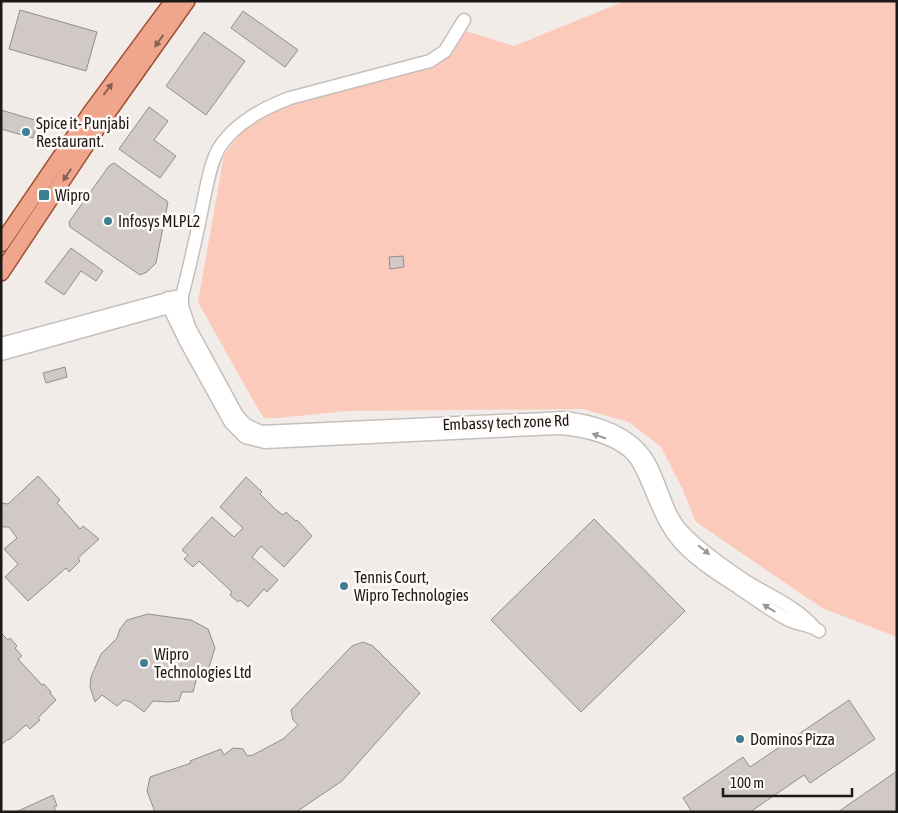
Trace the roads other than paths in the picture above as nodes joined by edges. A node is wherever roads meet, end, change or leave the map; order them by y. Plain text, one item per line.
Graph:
1 (173, 1) edge
2 (187, 1) edge
3 (464, 20) dead end
4 (1, 244) edge
5 (1, 273) edge
6 (175, 302) junction
7 (1, 344) edge
8 (1, 354) edge
9 (816, 629) dead end

4 -> 1 main road
2 -> 5 main road
3 - 6 street
6 - 7 street
6 - 8 street
6 - 9 street, Embassy tech zone Rd

